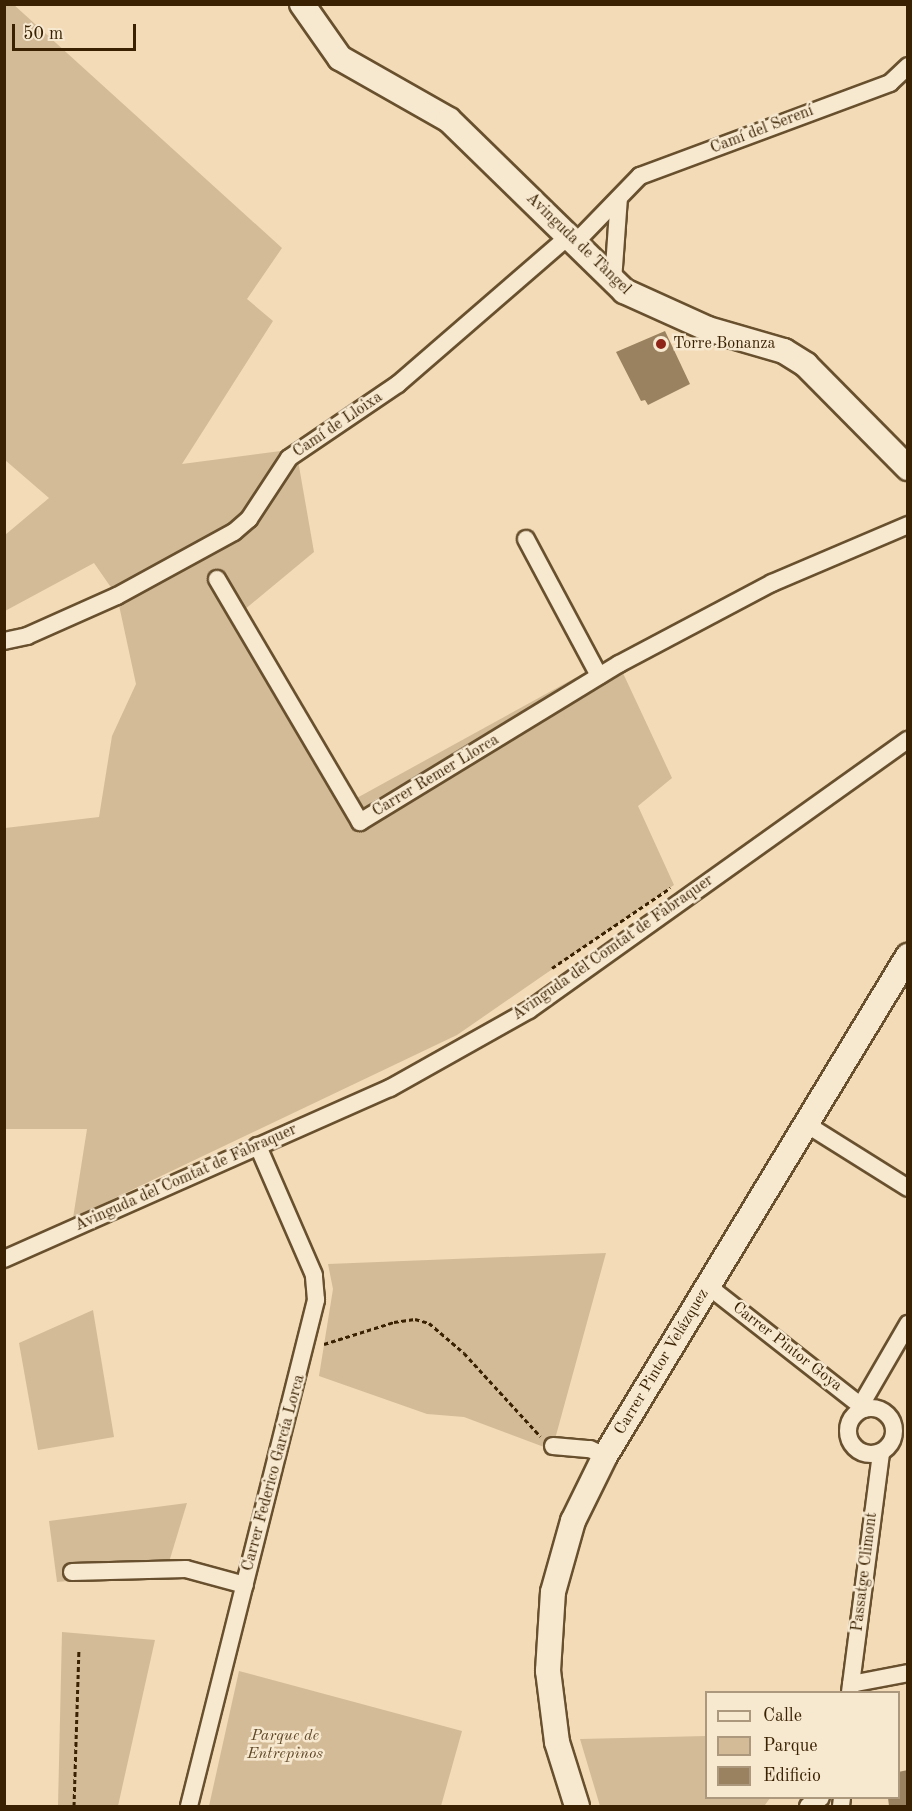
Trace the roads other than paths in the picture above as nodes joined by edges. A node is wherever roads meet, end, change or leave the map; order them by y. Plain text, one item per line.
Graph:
1 (302, 4) edge
2 (908, 66) edge
3 (619, 198) junction
4 (571, 240) junction
5 (613, 281) junction
6 (908, 468) edge
7 (908, 525) edge
8 (526, 539) dead end
9 (217, 579) dead end
10 (4, 641) edge
11 (599, 676) junction
12 (908, 740) edge
13 (908, 956) edge
14 (806, 1124) junction
15 (258, 1146) junction
16 (908, 1188) edge
17 (4, 1259) edge
18 (708, 1286) junction
19 (908, 1324) edge
20 (863, 1407) junction
21 (892, 1421) junction
22 (908, 1433) edge
23 (553, 1446) road end
24 (881, 1452) junction
25 (605, 1456) junction
26 (72, 1572) dead end
27 (245, 1585) junction
28 (908, 1673) edge
29 (850, 1688) edge
30 (189, 1806) edge
31 (577, 1806) edge

1 - 4 street, Avinguda de Tàngel
2 - 3 street, Camí del Serení
3 - 4 street, Camí del Serení
3 - 5 street
4 - 5 street, Avinguda de Tàngel
4 - 10 street, Camí de Lloixa
5 - 6 street, Avinguda de Tàngel
7 - 11 street, Carrer Remer Llorca
8 - 11 street
9 - 11 street, Carrer Remer Llorca
12 - 15 street, Avinguda del Comtat de Fabraquer
13 - 14 street, Carrer Pintor Velázquez
14 - 16 street
14 - 18 street, Carrer Pintor Velázquez
15 - 17 street, Avinguda del Comtat de Fabraquer
15 - 27 street, Carrer Federico García Lorca
18 - 20 street, Carrer Pintor Goya
18 - 25 street, Carrer Pintor Velázquez
19 - 20 street
20 - 21 street
20 - 24 street
21 - 22 street
21 - 24 street
23 - 25 street
24 - 29 street, Passatge Climont
25 - 31 street, Carrer Pintor Velázquez
26 - 27 street
27 - 30 street, Carrer Federico García Lorca
28 - 29 street

